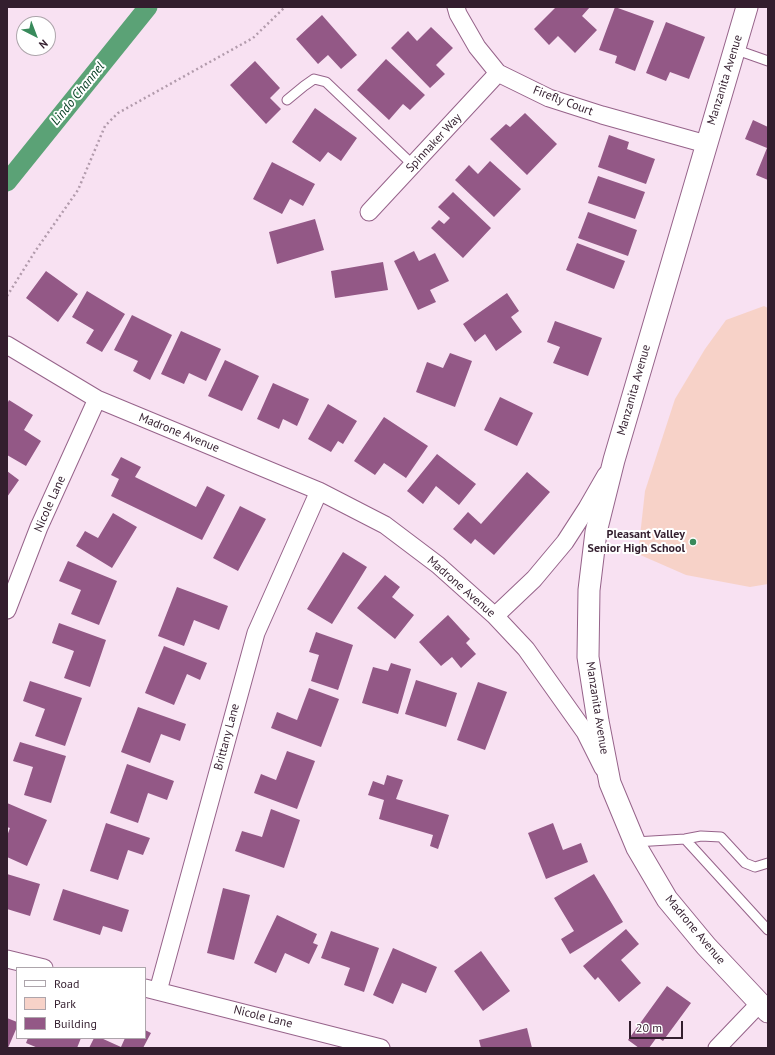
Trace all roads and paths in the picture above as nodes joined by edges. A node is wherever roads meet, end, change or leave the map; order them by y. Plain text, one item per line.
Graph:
1 (285, 7) edge
2 (456, 7) edge
3 (747, 7) edge
4 (734, 48) junction
5 (768, 61) edge
6 (498, 73) junction
7 (287, 100) dead end
8 (706, 144) junction
9 (413, 165) junction
10 (370, 212) dead end
11 (7, 296) edge
12 (7, 345) edge
13 (97, 399) junction
14 (614, 460) junction
15 (319, 490) junction
16 (7, 610) edge
17 (495, 616) junction
18 (610, 783) junction
19 (685, 839) junction
20 (634, 842) junction
21 (768, 862) edge
22 (768, 930) edge
23 (7, 959) edge
24 (40, 967) edge
25 (152, 990) edge
26 (766, 1010) edge
27 (381, 1048) edge
28 (717, 1048) edge

1 - 11 path
2 - 6 street, Firefly Court
3 - 4 street, Manzanita Avenue
4 - 5 lane
4 - 8 street, Manzanita Avenue
6 - 8 street, Firefly Court
6 - 9 street, Spinnaker Way
7 - 9 lane
8 - 14 street, Manzanita Avenue
9 - 10 street, Spinnaker Way
12 - 13 street, Madrone Avenue
13 - 15 street, Madrone Avenue
13 - 16 street, Nicole Lane
14 - 17 street
14 - 18 street, Manzanita Avenue
15 - 17 street, Madrone Avenue
15 - 25 street, Brittany Lane
17 - 18 street, Madrone Avenue
18 - 20 street, Madrone Avenue
19 - 20 lane
19 - 21 lane
19 - 22 lane
20 - 26 street, Madrone Avenue
23 - 24 street
25 - 27 street, Nicole Lane
26 - 28 street

